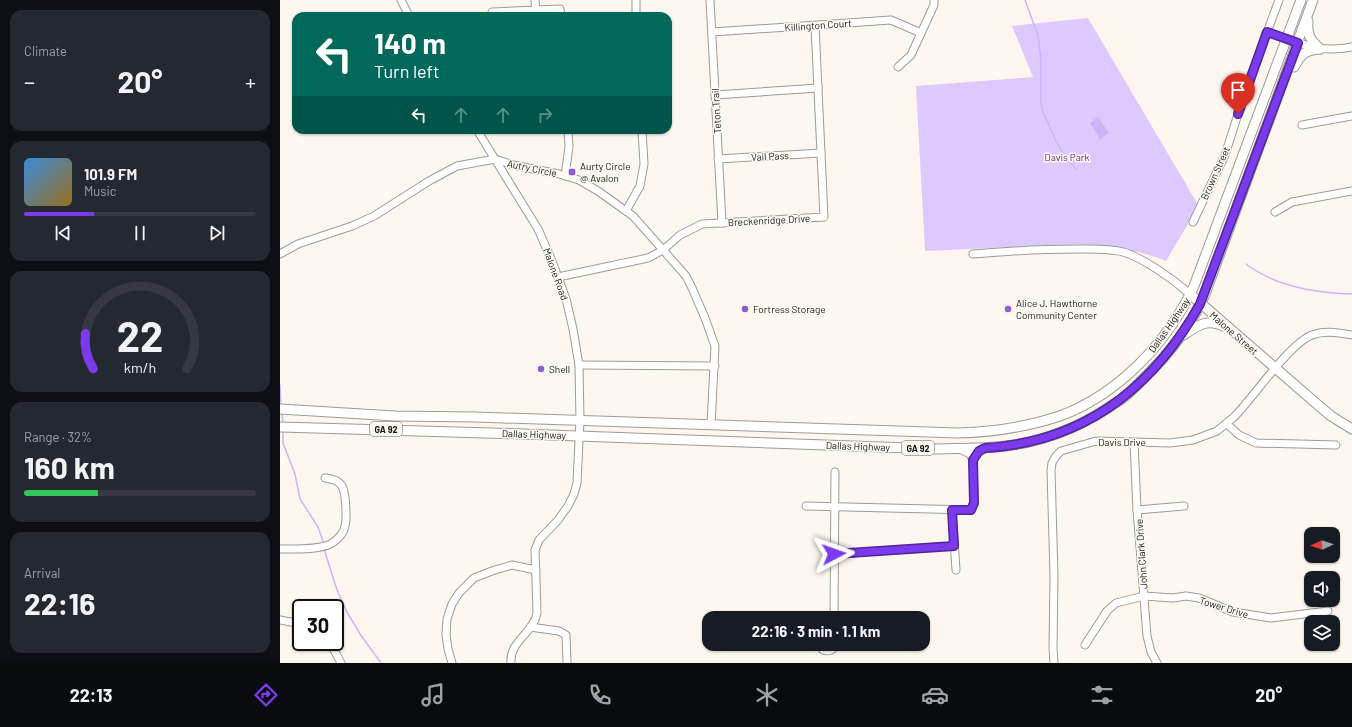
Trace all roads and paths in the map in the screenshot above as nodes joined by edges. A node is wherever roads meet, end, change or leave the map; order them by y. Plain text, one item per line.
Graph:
1 (401, 0) edge
2 (535, 0) edge
3 (636, 0) edge
4 (710, 0) edge
5 (934, 0) edge
6 (1278, 0) edge
7 (1300, 0) edge
8 (1313, 0) edge
9 (407, 12) edge
10 (536, 12) edge
11 (542, 12) edge
12 (560, 12) edge
13 (636, 12) edge
14 (1308, 14) junction
15 (816, 26) junction
16 (712, 32) junction
17 (1267, 32) junction
18 (921, 33) junction
19 (1287, 39) junction
20 (1298, 43) junction
21 (1352, 47) edge
22 (1320, 49) junction
23 (898, 67) dead end
24 (818, 88) junction
25 (1281, 89) junction
26 (715, 95) junction
27 (1352, 116) edge
28 (1302, 124) dead end
29 (479, 134) edge
30 (568, 134) edge
31 (642, 134) edge
32 (821, 153) junction
33 (495, 159) junction
34 (718, 159) junction
35 (565, 176) junction
36 (1352, 191) edge
37 (626, 212) junction
38 (1275, 212) dead end
39 (1193, 222) dead end
40 (722, 223) junction
41 (663, 250) junction
42 (280, 254) edge
43 (973, 254) dead end
44 (558, 277) junction
45 (1190, 294) junction
46 (1200, 304) junction
47 (1230, 330) junction
48 (1352, 335) edge
49 (1178, 340) junction
50 (579, 365) junction
51 (715, 366) junction
52 (1276, 369) junction
53 (280, 410) edge
54 (580, 420) junction
55 (1227, 424) junction
56 (711, 425) junction
57 (280, 426) edge
58 (1352, 429) edge
59 (580, 436) junction
60 (1134, 442) junction
61 (1336, 445) dead end
62 (960, 448) junction
63 (985, 448) junction
64 (973, 460) junction
65 (835, 472) dead end
66 (325, 478) dead end
67 (806, 506) dead end
68 (1184, 506) dead end
69 (835, 507) junction
70 (952, 510) junction
71 (1138, 510) junction
72 (954, 546) junction
73 (280, 549) edge
74 (834, 554) junction
75 (536, 570) junction
76 (956, 570) dead end
77 (1144, 596) junction
78 (834, 611) edge
79 (1328, 611) dead end
80 (280, 620) edge
81 (292, 622) edge
82 (530, 628) junction
83 (1086, 644) dead end
84 (334, 651) edge
85 (340, 663) edge
86 (452, 663) edge
87 (511, 663) edge
88 (567, 663) edge
89 (1054, 663) edge
90 (1157, 663) edge

1 - 9 street
2 - 10 street
3 - 13 street
4 - 16 street, Teton Trail
5 - 18 street
6 - 17 street, Brown Street
7 - 19 main road, Dallas Highway / GA 92
8 - 14 main road, Dallas Highway / GA 92
11 - 12 street
14 - 20 main road, Dallas Highway / GA 92
14 - 22 main road
15 - 16 street, Killington Court
15 - 18 street, Killington Court
15 - 24 street, Breckenridge Drive
16 - 26 street, Teton Trail
17 - 19 street
17 - 39 street, Brown Street
18 - 23 street
19 - 20 street
19 - 45 main road, Dallas Highway / GA 92
20 - 22 street
20 - 25 main road, Dallas Highway / GA 92
21 - 22 street
22 - 25 main road
24 - 26 street
24 - 32 street, Breckenridge Drive
25 - 46 main road, Dallas Highway / GA 92
26 - 34 street, Teton Trail
27 - 28 street
29 - 33 street, Malone Road
30 - 35 street
31 - 37 street
32 - 34 street, Vail Pass
32 - 40 street, Breckenridge Drive
33 - 35 street, Autry Circle
33 - 42 street, Autry Circle
33 - 44 street, Malone Road
34 - 40 street, Teton Trail
35 - 37 street, Autry Circle
36 - 38 street
37 - 41 street, Autry Circle
40 - 41 street, Breckenridge Drive
41 - 44 street, Breckenridge Drive
41 - 51 street, Autry Circle
43 - 45 street, Malone Street
44 - 50 street, Malone Road
45 - 46 main road, Malone Street
45 - 56 main road, Dallas Highway / GA 92
46 - 47 main road, Malone Street
46 - 49 main road, Dallas Highway / GA 92
47 - 49 main road
47 - 52 main road, Malone Street
48 - 52 street
49 - 63 main road, Dallas Highway / GA 92
50 - 51 street
50 - 54 street, Malone Road
51 - 56 street, Autry Circle
52 - 55 street, Davis Drive
52 - 58 main road
53 - 54 main road, Dallas Highway / GA 92
54 - 56 main road, Dallas Highway / GA 92
54 - 59 street, Malone Road
55 - 60 street, Davis Drive
55 - 61 street
57 - 59 main road, Dallas Highway / GA 92
59 - 62 main road, Dallas Highway / GA 92
59 - 75 street, Malone Road
60 - 71 street, John Clark Drive
60 - 89 street, Davis Drive
62 - 63 main road, Dallas Highway / GA 92
62 - 64 street
63 - 64 street
64 - 70 street
65 - 69 street
66 - 73 street
67 - 69 street
68 - 71 street
69 - 70 street
69 - 74 street
70 - 72 street
71 - 77 street, John Clark Drive
72 - 74 street
72 - 76 street
74 - 78 street
75 - 82 street, Malone Road
75 - 86 street
77 - 79 street, Tower Drive
77 - 83 street, Tower Drive
77 - 90 street, John Clark Drive
80 - 81 street
82 - 87 street, Malone Road
82 - 88 street
84 - 85 street

